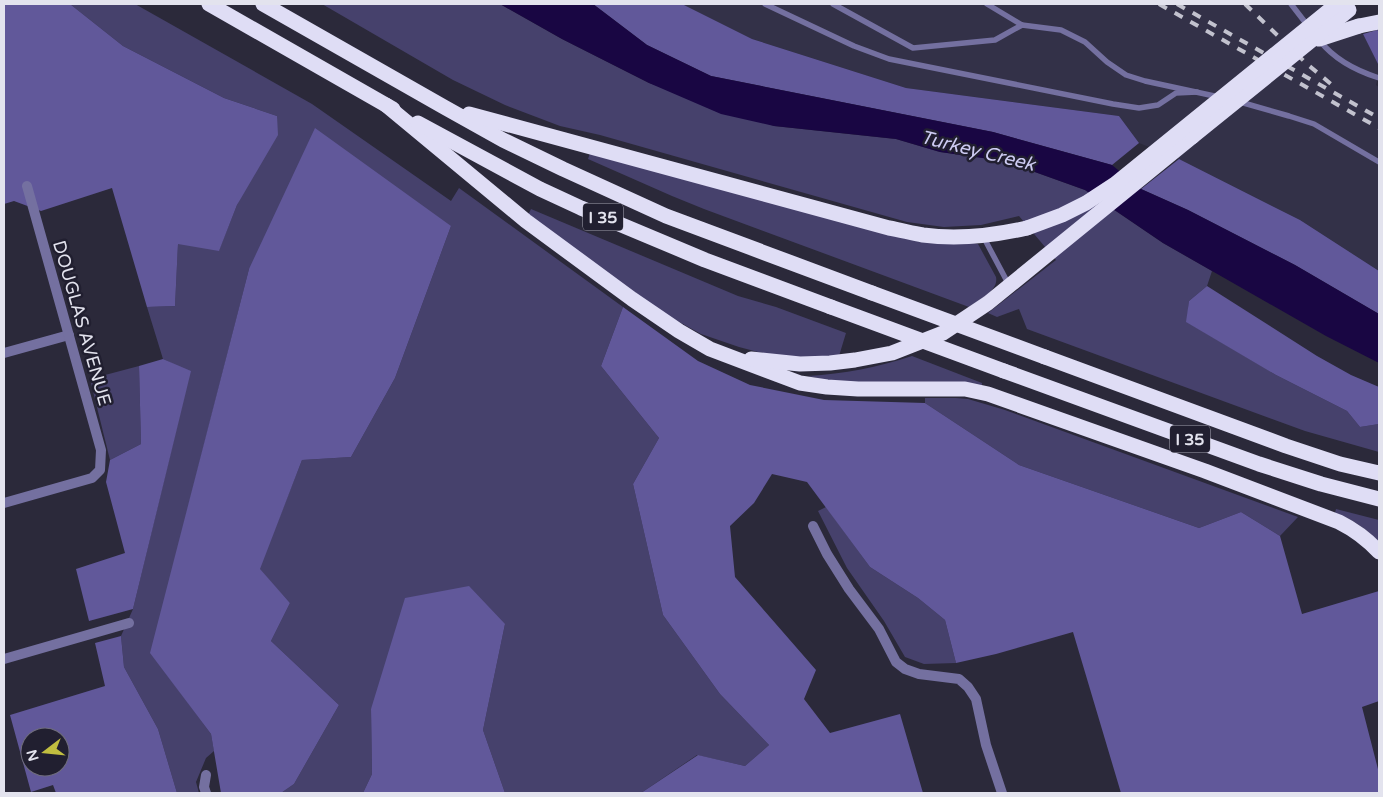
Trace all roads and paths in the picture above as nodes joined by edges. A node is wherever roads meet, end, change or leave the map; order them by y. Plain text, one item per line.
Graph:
1 (210, 4) edge
2 (263, 4) edge
3 (765, 4) edge
4 (833, 4) edge
5 (987, 4) edge
6 (1291, 4) edge
7 (1347, 6) edge
8 (1379, 22) edge
9 (1022, 25) junction
10 (1310, 42) junction
11 (1379, 78) edge
12 (1197, 92) junction
13 (386, 105) junction
14 (444, 107) junction
15 (1379, 162) edge
16 (26, 186) dead end
17 (983, 236) junction
18 (1009, 286) junction
19 (69, 335) junction
20 (4, 353) edge
21 (724, 356) junction
22 (1379, 473) edge
23 (1379, 499) edge
24 (4, 502) edge
25 (813, 526) dead end
26 (1379, 552) edge
27 (129, 623) dead end
28 (4, 659) edge
29 (206, 775) dead end
30 (206, 793) edge
31 (1002, 793) edge

1 - 13 highway, I 35
2 - 14 highway, I 35
3 - 12 lane
4 - 9 lane
5 - 9 lane
6 - 11 lane
7 - 10 highway, bridge
7 - 17 highway, bridge
8 - 10 highway, bridge
9 - 12 lane
10 - 18 highway, bridge
12 - 15 lane
13 - 21 highway
13 - 23 highway, I 35, bridge
14 - 17 highway
14 - 22 highway, I 35, bridge
16 - 19 street, DOUGLAS AVENUE
17 - 18 lane
18 - 21 highway
19 - 20 street
19 - 24 street, DOUGLAS AVENUE
21 - 26 highway
25 - 31 street
27 - 28 street
29 - 30 street

